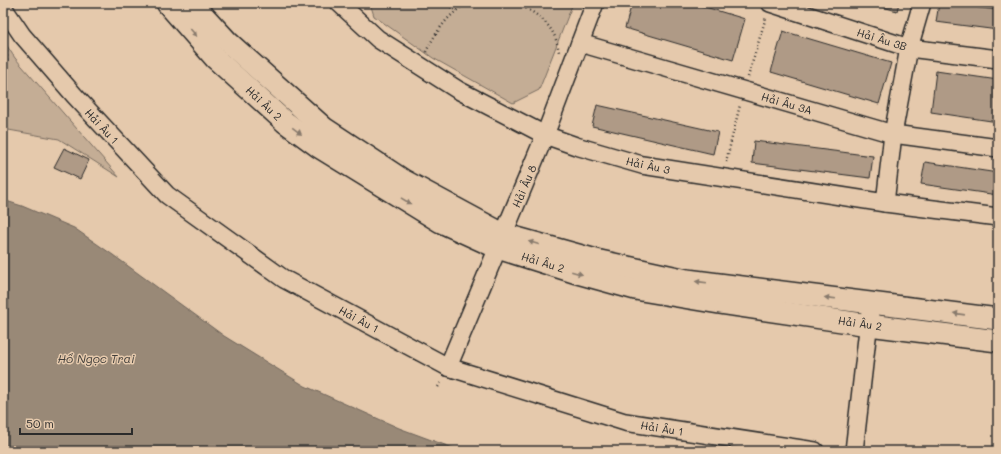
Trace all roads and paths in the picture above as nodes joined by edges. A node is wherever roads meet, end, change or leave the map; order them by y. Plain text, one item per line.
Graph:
1 (167, 3) edge
2 (192, 3) edge
3 (444, 3) edge
4 (470, 3) edge
5 (515, 3) edge
6 (595, 3) edge
7 (922, 3) edge
8 (341, 4) edge
9 (3, 7) edge
10 (769, 8) edge
11 (456, 12) junction
12 (4, 37) dead end
13 (580, 43) junction
14 (909, 48) junction
15 (560, 55) dead end
16 (424, 58) dead end
17 (998, 59) edge
18 (747, 79) dead end
19 (3, 80) edge
20 (741, 101) dead end
21 (893, 134) junction
22 (545, 135) junction
23 (998, 148) edge
24 (726, 165) dead end
25 (885, 203) junction
26 (998, 217) edge
27 (500, 241) junction
28 (871, 303) junction
29 (998, 319) edge
30 (869, 325) junction
31 (998, 341) edge
32 (448, 367) junction
33 (440, 382) dead end
34 (438, 387) dead end
35 (815, 451) edge
36 (854, 451) edge

1 -> 27 street, Hải Âu 2
2 - 27 street, Hải Âu 2
3 - 11 path
4 - 11 path
5 - 15 path
6 - 13 street, Hải Âu 8
7 - 14 street
8 - 22 street, Hải Âu 3
9 - 32 street, Hải Âu 1
10 - 14 street, Hải Âu 3B
10 - 18 path
11 - 16 path
12 - 19 path
13 - 21 street, Hải Âu 3A
13 - 22 street, Hải Âu 8
14 - 17 street, Hải Âu 3B
14 - 21 street
20 - 24 path
21 - 23 street, Hải Âu 3A
21 - 25 street
22 - 25 street, Hải Âu 3
22 - 27 street, Hải Âu 8
25 - 26 street, Hải Âu 3
28 -> 27 street, Hải Âu 2
27 -> 30 street, Hải Âu 2
27 - 32 street, Hải Âu 8
29 -> 28 street, Hải Âu 2
28 - 30 street
30 - 31 street, Hải Âu 2
30 - 36 street
32 - 35 street, Hải Âu 1
33 - 34 path

